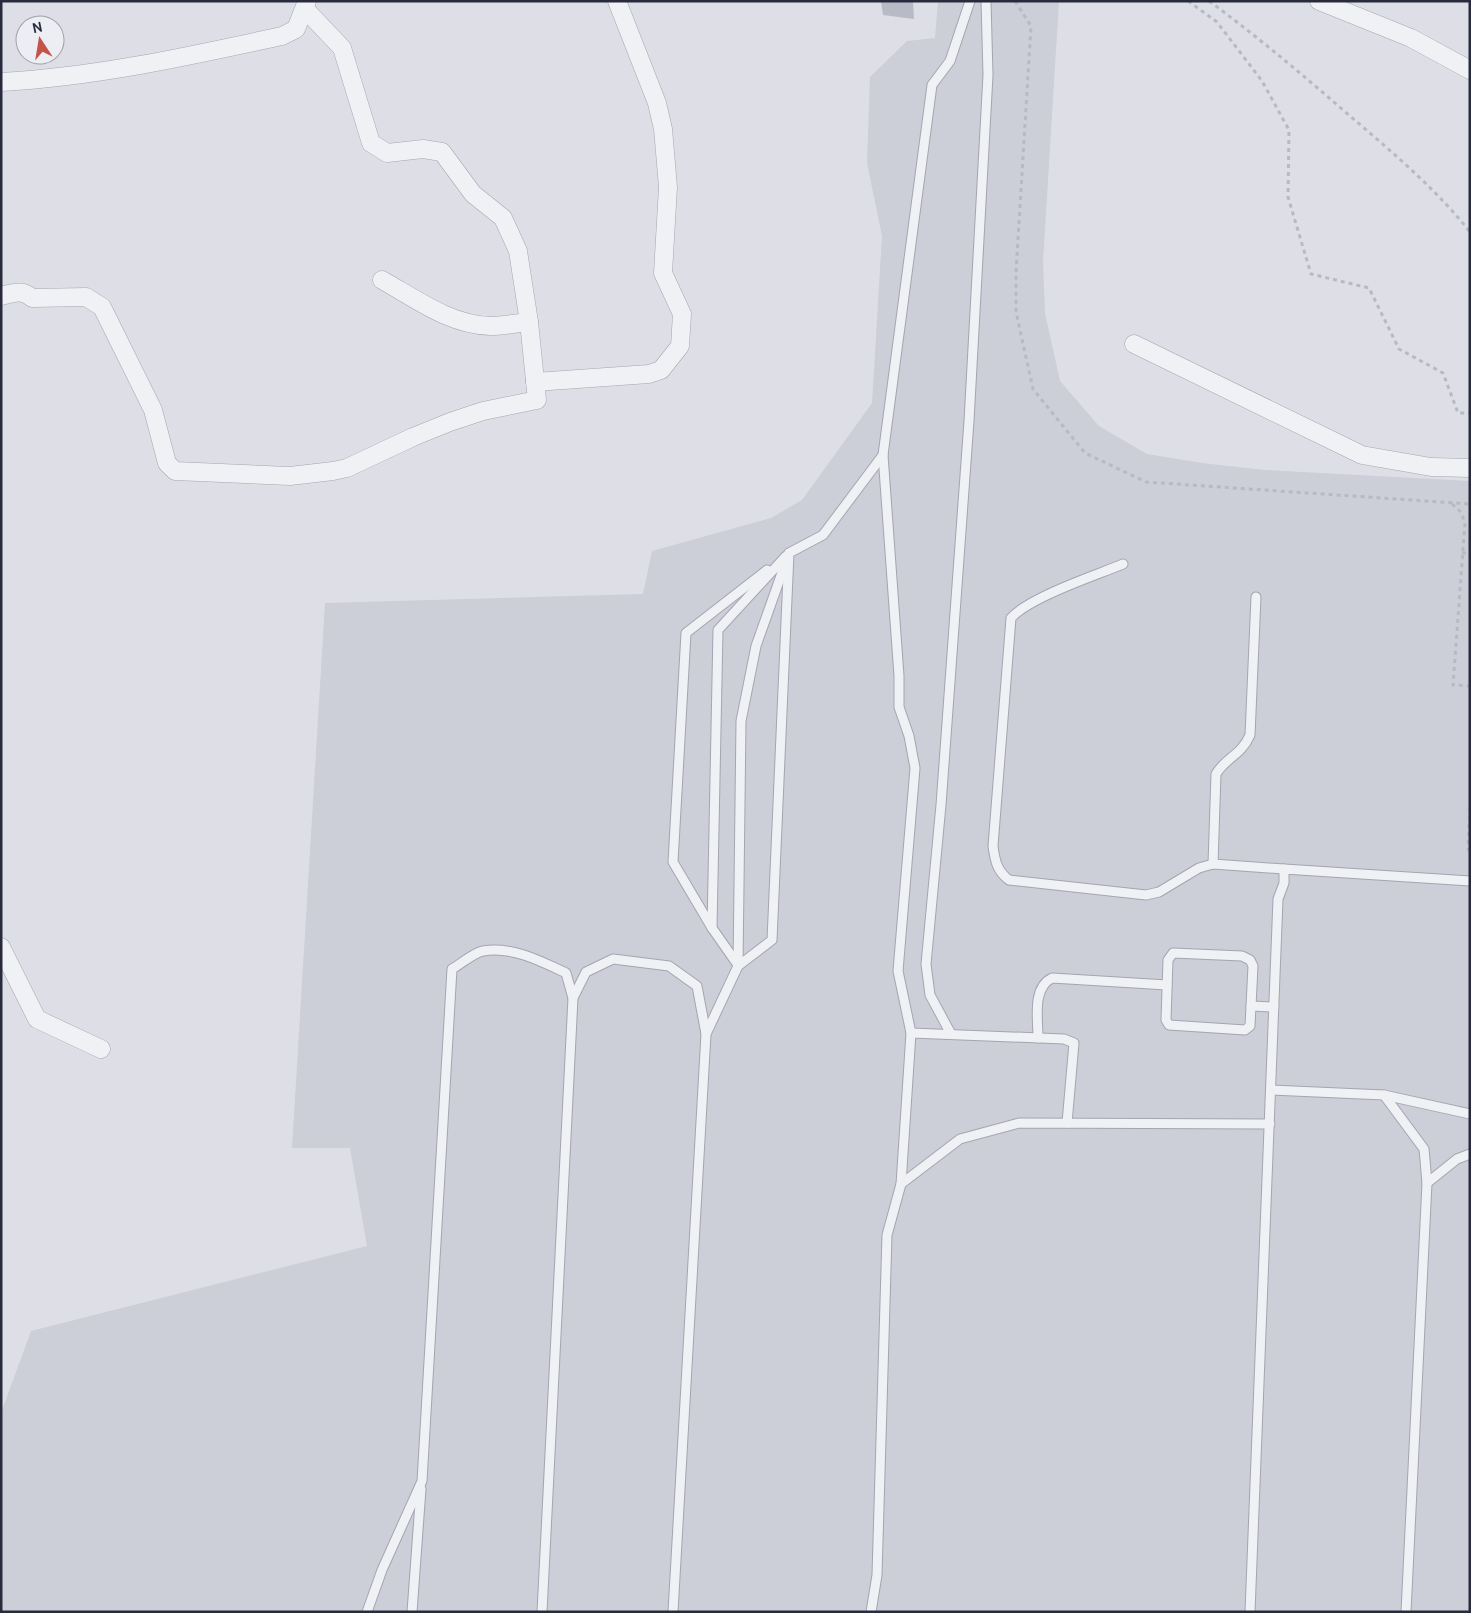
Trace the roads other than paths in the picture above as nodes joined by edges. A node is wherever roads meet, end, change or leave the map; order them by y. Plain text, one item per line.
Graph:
1 (617, 1) edge
2 (970, 1) edge
3 (986, 1) edge
4 (1319, 1) edge
5 (306, 5) edge
6 (1470, 70) edge
7 (1, 82) edge
8 (382, 280) dead end
9 (1, 296) edge
10 (529, 322) junction
11 (1134, 344) dead end
12 (536, 382) junction
13 (883, 455) junction
14 (1470, 468) edge
15 (789, 553) junction
16 (1123, 564) dead end
17 (1256, 597) dead end
18 (1213, 864) junction
19 (1284, 869) junction
20 (1470, 880) edge
21 (712, 928) junction
22 (1, 947) edge
23 (738, 966) junction
24 (1168, 985) junction
25 (573, 998) junction
26 (1251, 1006) junction
27 (1274, 1007) junction
28 (912, 1033) junction
29 (706, 1034) junction
30 (951, 1034) junction
31 (1038, 1038) junction
32 (101, 1049) dead end
33 (1271, 1090) junction
34 (1384, 1095) junction
35 (1470, 1114) edge
36 (1066, 1123) junction
37 (1270, 1124) junction
38 (1470, 1154) edge
39 (1426, 1183) junction
40 (901, 1184) junction
41 (422, 1481) junction
42 (367, 1612) edge
43 (412, 1612) edge
44 (542, 1612) edge
45 (673, 1612) edge
46 (871, 1612) edge
47 (1250, 1612) edge
48 (1406, 1612) edge

1 - 12 street
2 - 13 lane
3 - 30 lane
4 - 6 street
5 - 7 street
5 - 10 street
8 - 10 street
9 - 12 street
10 - 12 street
11 - 14 street
13 - 15 lane
13 - 28 lane
15 - 21 lane
15 - 21 lane
15 - 23 lane
15 - 23 lane
16 - 18 lane
17 - 18 lane
18 - 19 lane
19 - 20 lane
19 - 27 lane
21 - 23 lane
22 - 32 street
23 - 29 lane
24 - 26 lane
24 - 26 lane
24 - 31 lane
25 - 29 lane
25 - 41 lane
25 - 44 lane
26 - 27 lane
27 - 33 lane
28 - 30 lane
28 - 40 lane
29 - 45 lane
30 - 31 lane
31 - 36 lane
33 - 34 lane
33 - 37 lane
34 - 35 lane
34 - 39 lane
36 - 37 lane
36 - 40 lane
37 - 47 lane
38 - 39 lane
39 - 48 lane
40 - 46 lane
41 - 42 lane
41 - 43 lane

